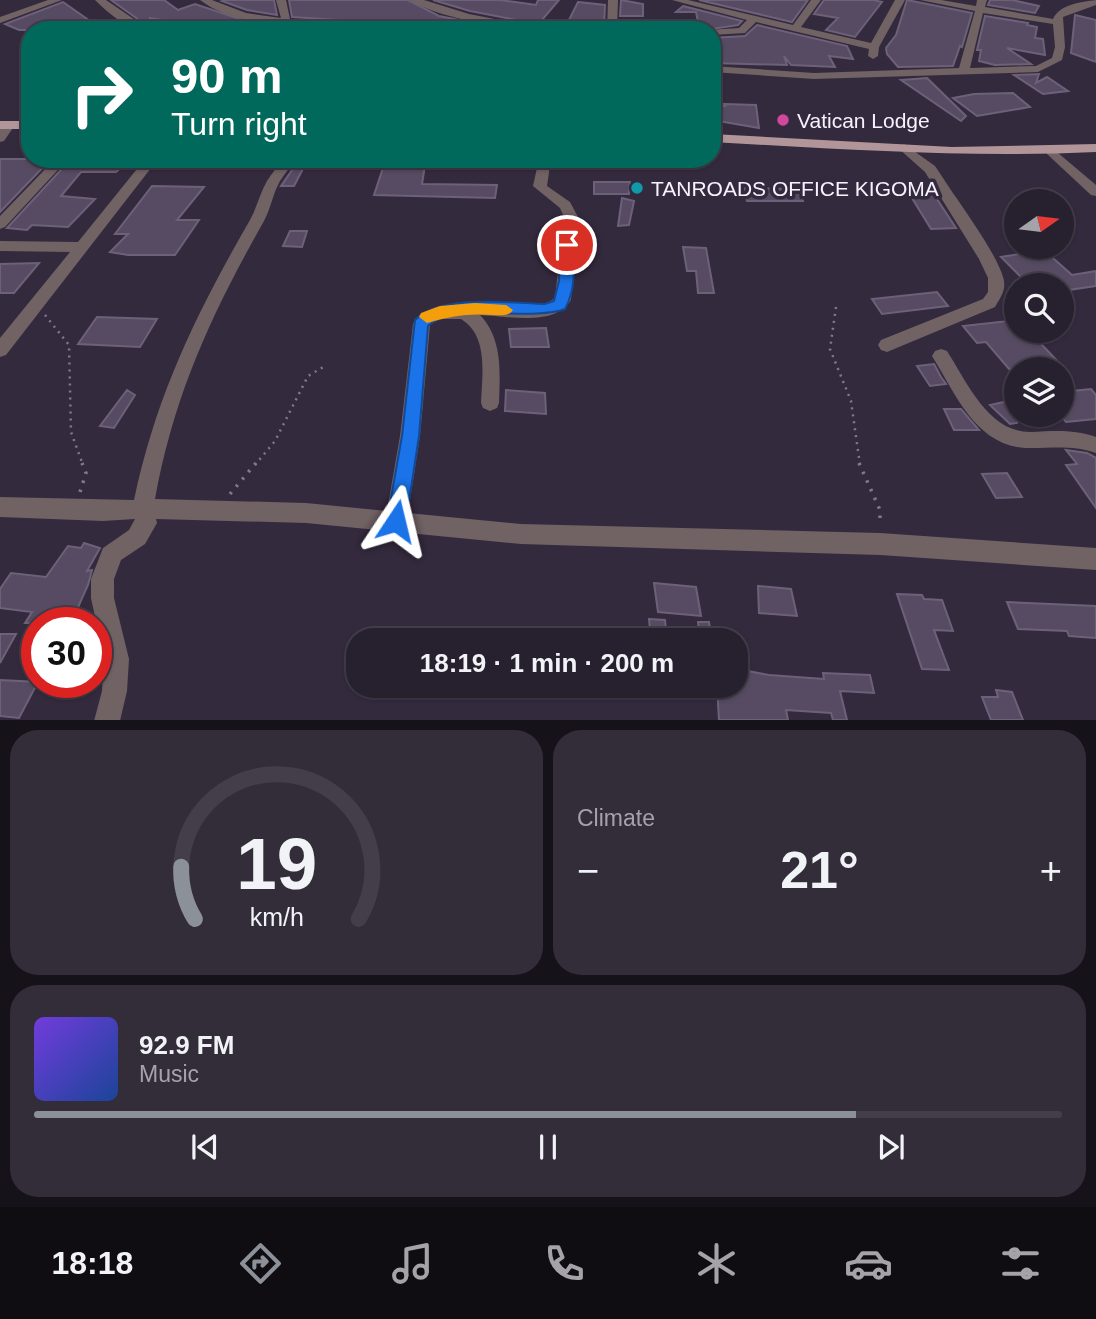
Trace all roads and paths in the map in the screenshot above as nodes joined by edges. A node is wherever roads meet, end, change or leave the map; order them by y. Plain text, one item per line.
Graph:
1 (57, 0) edge
2 (100, 0) edge
3 (205, 0) edge
4 (281, 0) edge
5 (415, 0) edge
6 (613, 0) edge
7 (677, 0) edge
8 (816, 0) edge
9 (900, 0) edge
10 (925, 0) edge
11 (1096, 2) edge
12 (980, 5) edge
13 (753, 19) junction
14 (0, 20) edge
15 (128, 21) edge
16 (281, 21) edge
17 (286, 21) edge
18 (495, 21) edge
19 (612, 21) edge
20 (1055, 22) junction
21 (791, 29) junction
22 (721, 32) edge
23 (874, 47) junction
24 (721, 70) edge
25 (964, 71) junction
26 (880, 73) junction
27 (5, 125) edge
28 (0, 138) edge
29 (721, 138) edge
30 (904, 148) junction
31 (1096, 148) edge
32 (1051, 151) junction
33 (53, 168) edge
34 (145, 168) edge
35 (283, 168) edge
36 (543, 168) edge
37 (1096, 192) edge
38 (0, 223) edge
39 (0, 246) edge
40 (84, 247) junction
41 (34, 307) junction
42 (836, 307) dead end
43 (459, 312) junction
44 (887, 345) dead end
45 (0, 350) edge
46 (941, 356) dead end
47 (325, 366) dead end
48 (491, 403) dead end
49 (1096, 445) edge
50 (0, 507) edge
51 (144, 509) junction
52 (67, 510) junction
53 (216, 510) junction
54 (396, 521) junction
55 (880, 544) junction
56 (1096, 559) edge
57 (107, 720) edge

1 - 14 street
2 - 15 street
3 - 16 street
4 - 17 street
5 - 18 street
6 - 19 street
7 - 13 street
8 - 21 street
9 - 23 street
10 - 12 street
11 - 20 street
12 - 20 street
12 - 25 street
13 - 21 street
13 - 22 street
20 - 25 street
21 - 23 street
23 - 26 street
24 - 26 street
25 - 26 street
27 - 28 street
29 - 30 main road
30 - 32 main road
30 - 44 street
31 - 32 main road
32 - 37 street
33 - 38 street
34 - 40 street
35 - 51 street
36 - 43 street
39 - 40 street
40 - 41 street
41 - 45 street
41 - 52 path
42 - 55 path
43 - 48 street
43 - 54 street
46 - 49 street
47 - 53 path
50 - 52 street
51 - 52 street
51 - 53 street
51 - 57 street
53 - 54 street
54 - 55 street
55 - 56 street

